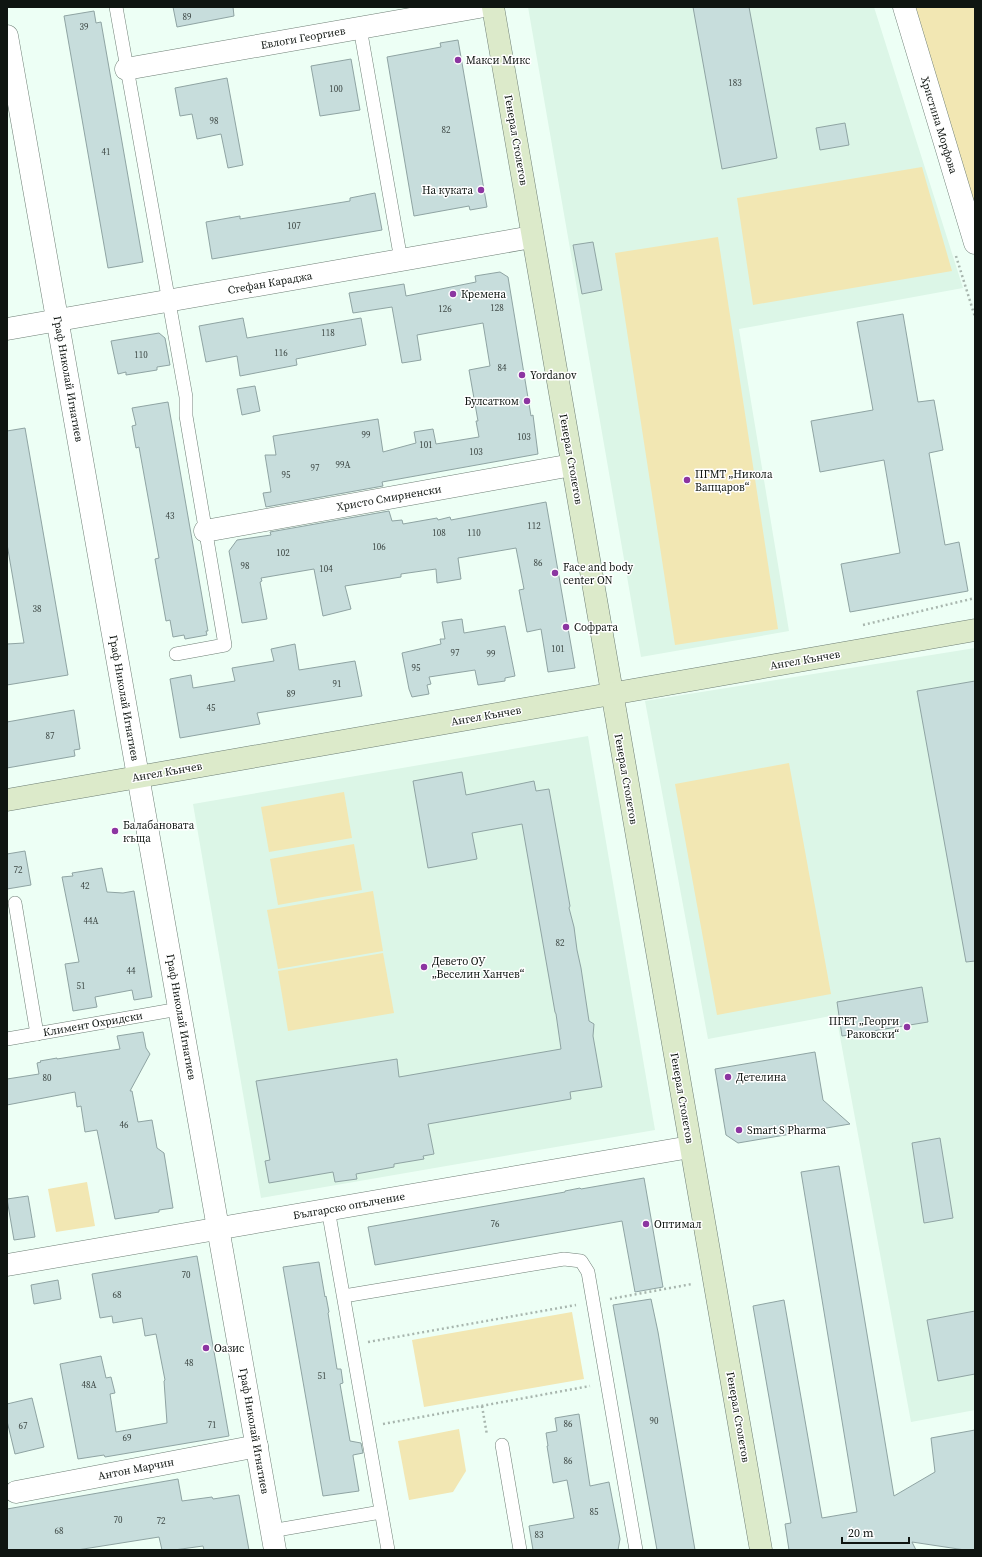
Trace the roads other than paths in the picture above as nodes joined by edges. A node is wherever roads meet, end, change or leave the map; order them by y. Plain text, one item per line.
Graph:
1 (116, 7) edge
2 (479, 7) edge
3 (493, 7) edge
4 (904, 7) edge
5 (360, 28) junction
6 (7, 36) edge
7 (126, 69) junction
8 (532, 237) junction
9 (975, 243) edge
10 (401, 260) junction
11 (169, 300) junction
12 (57, 320) junction
13 (7, 329) edge
14 (572, 465) junction
15 (206, 531) junction
16 (971, 629) edge
17 (176, 654) dead end
18 (612, 694) junction
19 (138, 777) junction
20 (7, 800) edge
21 (15, 903) dead end
22 (179, 1009) junction
23 (37, 1034) junction
24 (7, 1039) edge
25 (690, 1147) junction
26 (328, 1209) junction
27 (218, 1228) junction
28 (7, 1265) edge
29 (344, 1296) junction
30 (502, 1445) road end
31 (257, 1446) junction
32 (16, 1492) dead end
33 (381, 1512) junction
34 (273, 1540) edge
35 (388, 1550) edge
36 (520, 1550) edge
37 (636, 1550) edge
38 (761, 1550) edge

1 - 7 lane
2 - 5 street, Евлоги Георгиев
3 - 8 street, Генерал Столетов
4 - 9 street, Христина Морфова
5 - 7 street, Евлоги Георгиев
5 - 10 lane
6 - 12 street, Граф Николай Игнатиев
7 - 11 lane
8 - 10 street, Стефан Караджа
8 - 14 street, Генерал Столетов
10 - 11 street, Стефан Караджа
11 - 12 street, Стефан Караджа
11 - 15 lane
12 - 13 street, Стефан Караджа
12 - 19 street, Граф Николай Игнатиев
14 - 15 street, Христо Смирненски
14 - 18 street, Генерал Столетов
15 - 17 lane
16 - 18 street, Ангел Кънчев
18 - 19 street, Ангел Кънчев
18 - 25 street, Генерал Столетов
19 - 20 street, Ангел Кънчев
19 - 22 street, Граф Николай Игнатиев
21 - 23 lane
22 - 23 lane, Климент Охридски
22 - 27 street, Граф Николай Игнатиев
23 - 24 lane, Климент Охридски
25 - 26 street, Българско опълчение
25 - 38 street, Генерал Столетов
26 - 27 street, Българско опълчение
26 - 29 lane
27 - 28 street, Българско опълчение
27 - 31 street, Граф Николай Игнатиев
29 - 33 lane
29 - 37 lane
30 - 36 lane
31 - 32 street, Антон Марчин
31 - 34 street, Граф Николай Игнатиев
33 - 34 lane
33 - 35 lane

